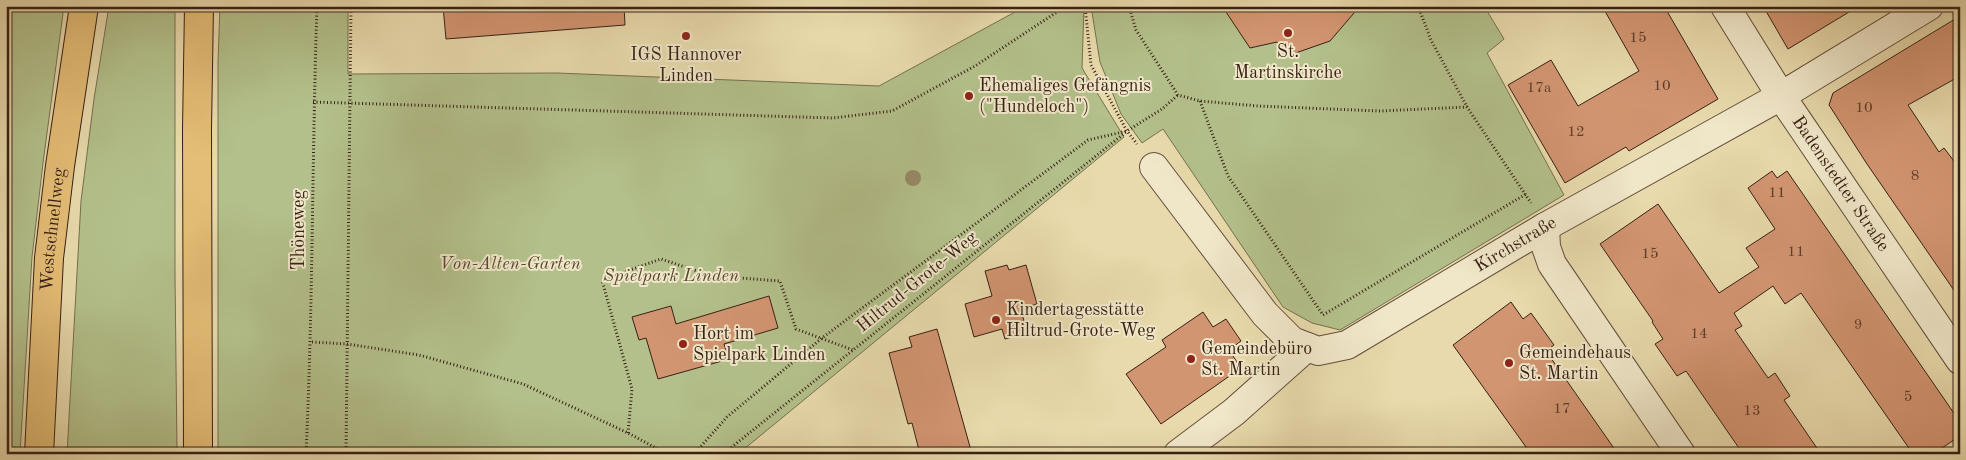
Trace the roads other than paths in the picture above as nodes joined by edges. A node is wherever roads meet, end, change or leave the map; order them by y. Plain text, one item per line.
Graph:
1 (84, 6) edge
2 (199, 6) edge
3 (1725, 6) edge
4 (1929, 6) edge
5 (1781, 96) junction
6 (1154, 167) road end
7 (1545, 227) junction
8 (1307, 347) junction
9 (1960, 360) edge
10 (39, 454) edge
11 (198, 454) edge
12 (1178, 454) edge
13 (1681, 454) edge

1 - 10 highway, Westschnellweg
2 - 11 highway
3 - 5 street, Badenstedter Straße
4 - 5 street, Kirchstraße
5 - 7 street, Kirchstraße
5 - 9 street, Badenstedter Straße
6 - 8 street, Kirchstraße
7 - 8 street, Kirchstraße
7 - 13 street
8 - 12 street

